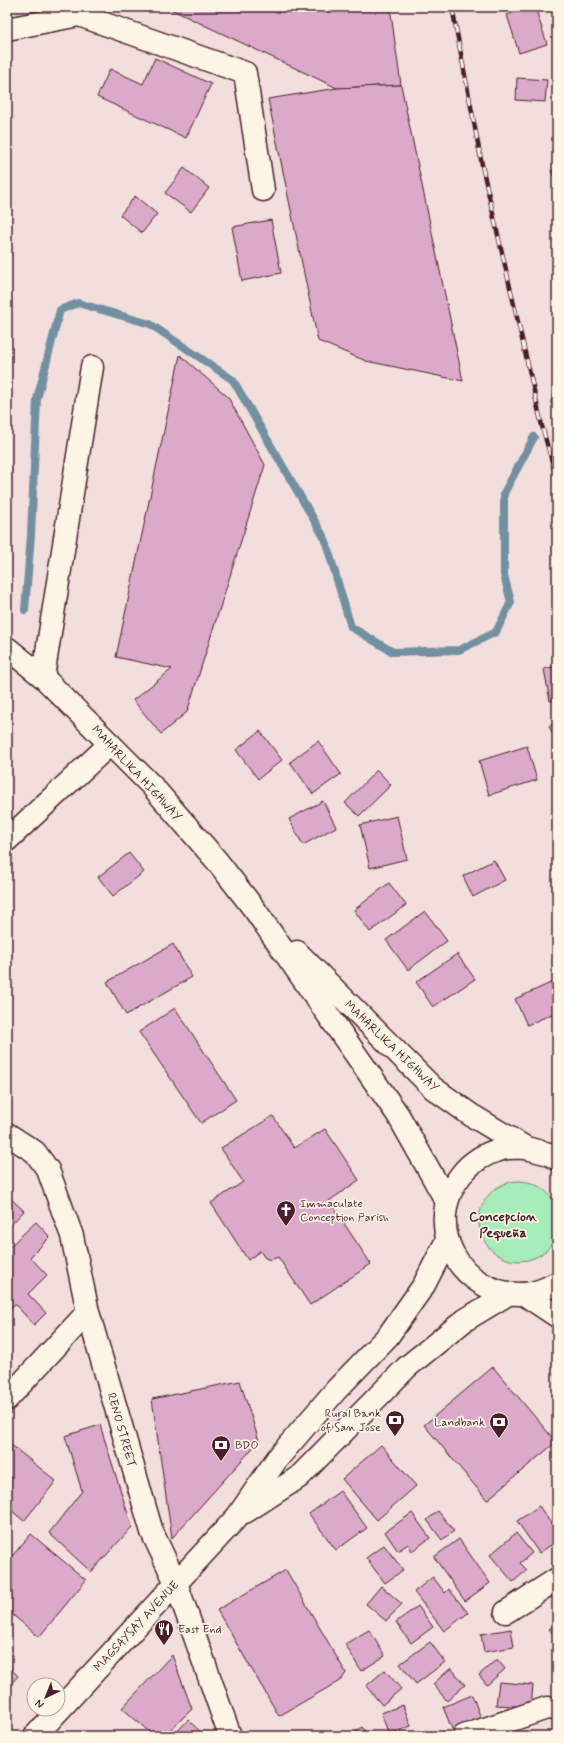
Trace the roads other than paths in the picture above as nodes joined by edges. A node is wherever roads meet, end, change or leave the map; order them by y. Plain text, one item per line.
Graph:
1 (7, 29) edge
2 (263, 190) dead end
3 (92, 367) dead end
4 (7, 648) edge
5 (43, 677) junction
6 (110, 744) junction
7 (7, 840) edge
8 (255, 910) junction
9 (7, 1134) edge
10 (526, 1148) junction
11 (554, 1155) edge
12 (447, 1202) junction
13 (447, 1240) junction
14 (557, 1283) edge
15 (516, 1294) junction
16 (88, 1312) junction
17 (557, 1316) edge
18 (7, 1399) edge
19 (237, 1517) junction
20 (557, 1579) edge
21 (176, 1583) junction
22 (506, 1612) dead end
23 (557, 1709) edge
24 (35, 1736) edge
25 (230, 1736) edge
26 (464, 1736) edge

1 - 2 main road
3 - 5 main road
4 - 5 main road, MAHARLIKA HIGHWAY
5 - 6 main road, MAHARLIKA HIGHWAY
6 - 7 main road
6 - 8 main road, MAHARLIKA HIGHWAY
8 - 10 main road, MAHARLIKA HIGHWAY
8 - 12 main road, MAHARLIKA HIGHWAY
9 - 16 main road, RENO STREET
10 - 11 main road, MAHARLIKA HIGHWAY
10 - 12 main road
12 - 13 main road
13 - 15 main road
13 - 19 main road, MAGSAYSAY AVENUE
14 - 15 main road
15 - 17 main road
15 - 19 main road, MAGSAYSAY AVENUE
16 - 18 main road
16 - 21 main road, RENO STREET
19 - 21 main road, MAGSAYSAY AVENUE
20 - 22 main road
21 - 24 main road, MAGSAYSAY AVENUE
21 - 25 main road, RENO STREET
23 - 26 main road

